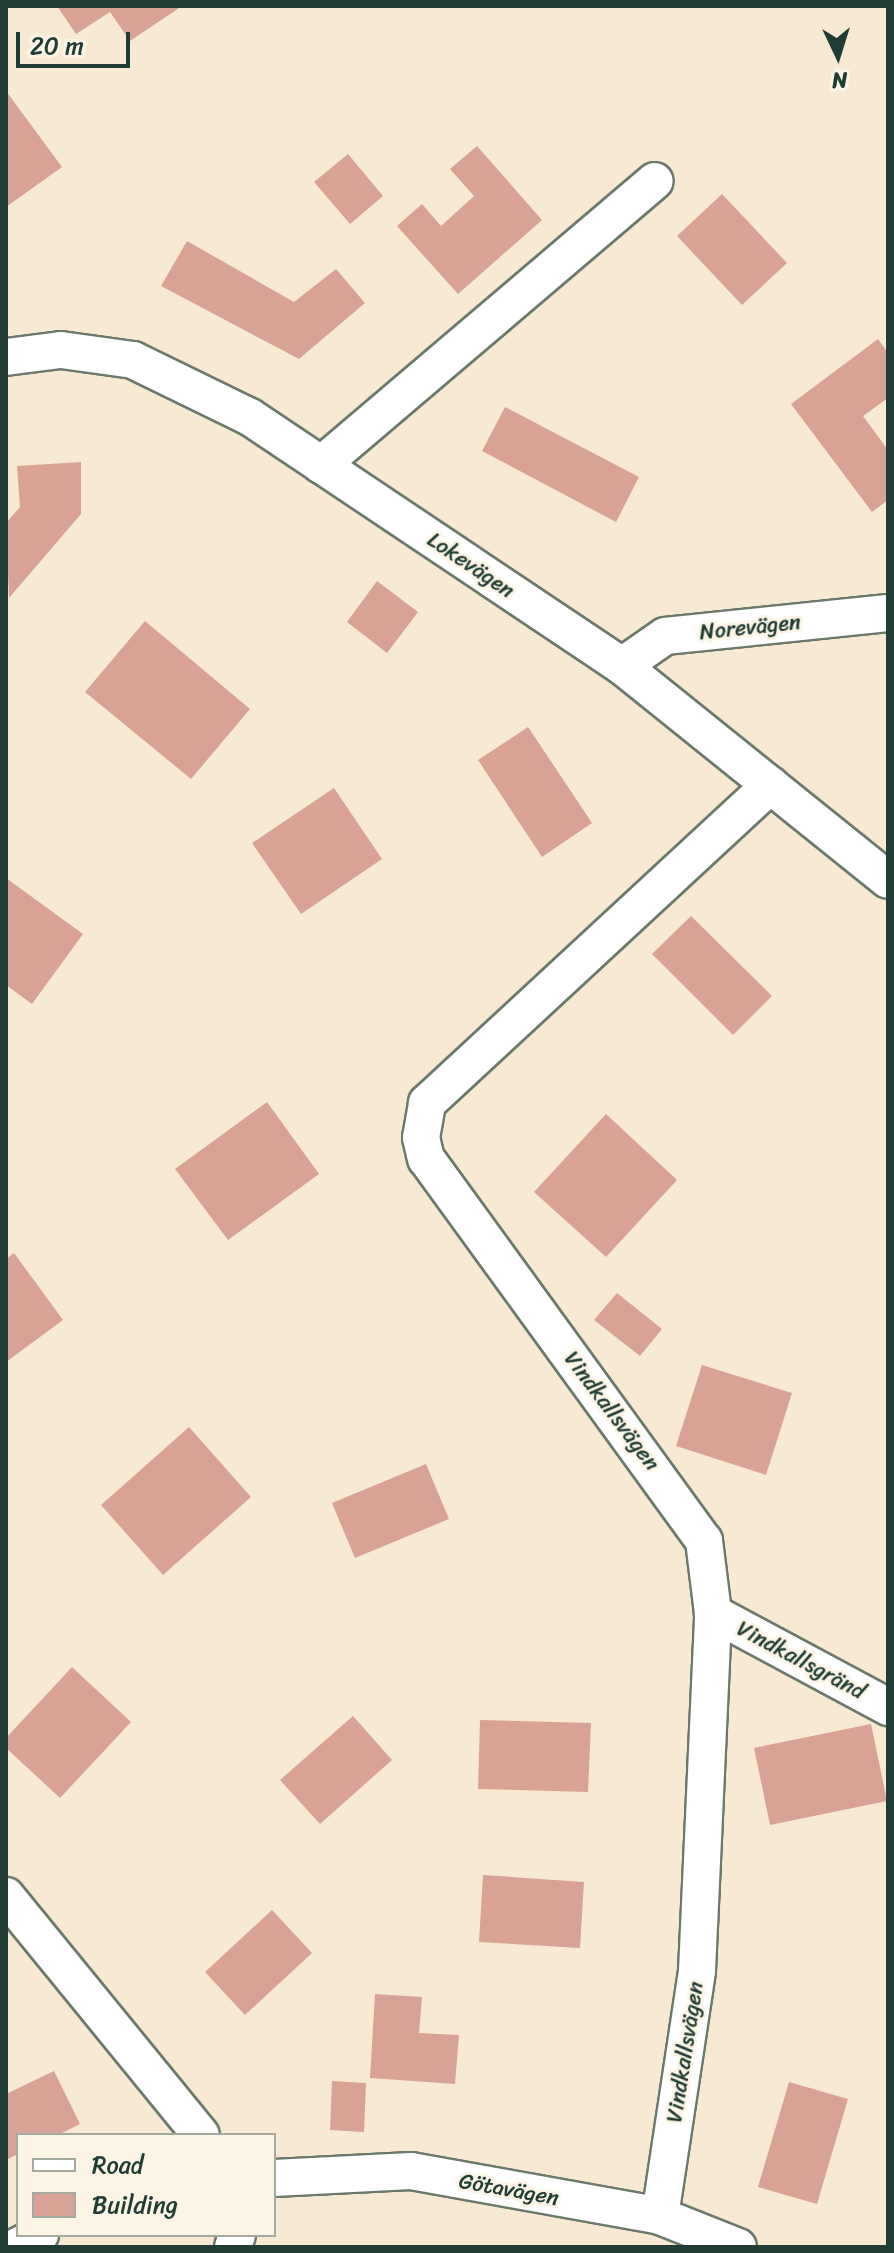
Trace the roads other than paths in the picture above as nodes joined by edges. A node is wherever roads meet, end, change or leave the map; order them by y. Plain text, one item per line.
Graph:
1 (655, 181) dead end
2 (6, 357) edge
3 (321, 465) junction
4 (888, 613) edge
5 (622, 666) junction
6 (770, 785) junction
7 (888, 880) edge
8 (713, 1613) junction
9 (888, 1707) edge
10 (6, 1896) edge
11 (199, 2133) edge
12 (276, 2178) edge
13 (660, 2216) junction
14 (36, 2237) edge
15 (16, 2247) edge
16 (738, 2247) edge

1 - 3 street
2 - 3 street, Lokevägen
3 - 5 street, Lokevägen
4 - 5 street, Norevägen
5 - 6 street, Lokevägen
6 - 7 street, Lokevägen
6 - 8 street, Vindkallsvägen
8 - 9 street, Vindkallsgränd
8 - 13 street, Vindkallsvägen
10 - 11 street
12 - 13 street, Götavägen
13 - 16 street, Götavägen
14 - 15 street

